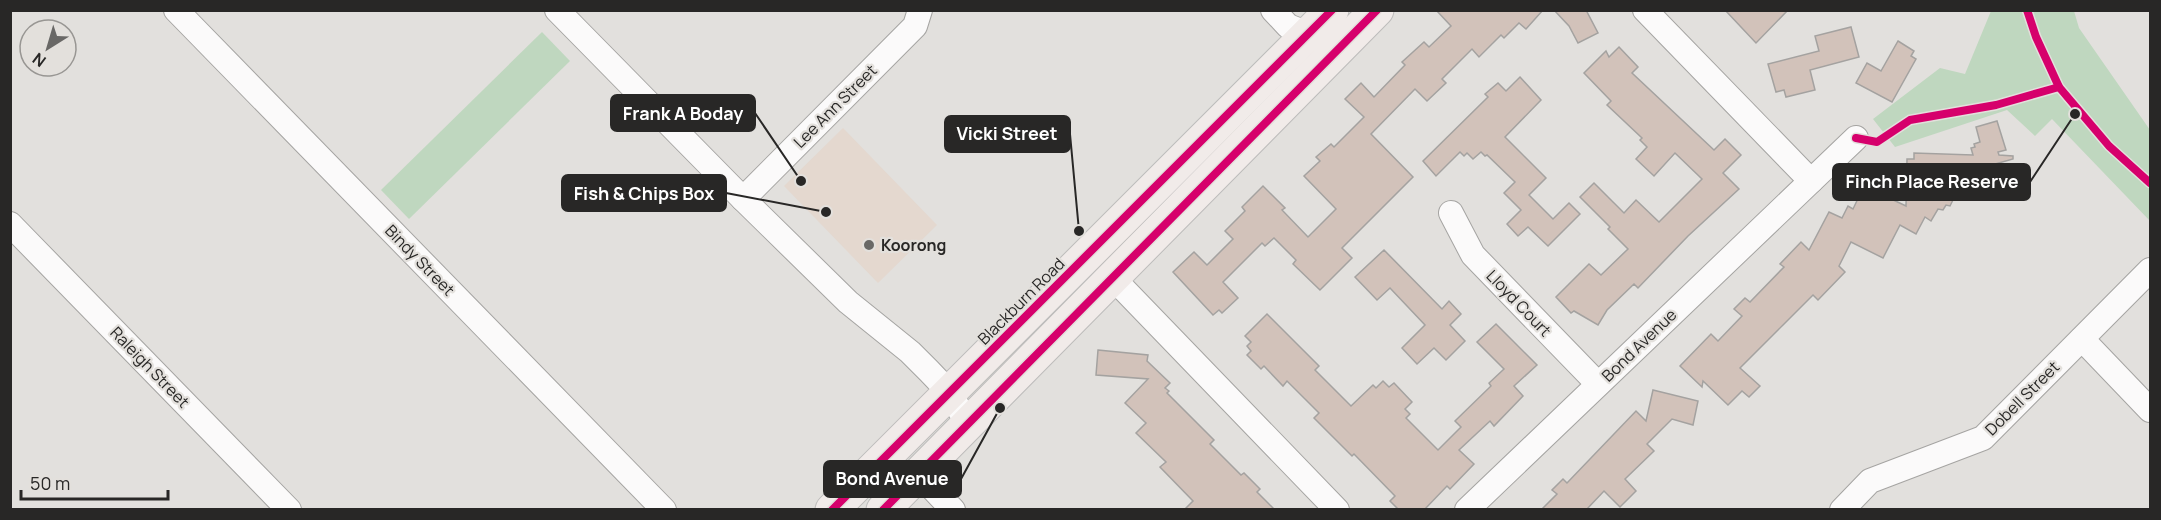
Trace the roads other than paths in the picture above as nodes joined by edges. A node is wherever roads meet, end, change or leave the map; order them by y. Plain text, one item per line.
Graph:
1 (176, 10) edge
2 (557, 10) edge
3 (920, 10) edge
4 (1273, 10) edge
5 (1332, 10) edge
6 (1377, 10) edge
7 (1645, 10) edge
8 (1308, 34) junction
9 (1856, 138) dead end
10 (1811, 181) junction
11 (743, 199) junction
12 (1451, 213) dead end
13 (10, 224) edge
14 (2151, 270) edge
15 (1113, 278) junction
16 (2082, 339) junction
17 (1598, 384) junction
18 (943, 398) junction
19 (2151, 410) edge
20 (968, 424) junction
21 (919, 474) junction
22 (289, 510) edge
23 (664, 510) edge
24 (832, 510) edge
25 (884, 510) edge
26 (952, 510) edge
27 (1336, 510) edge
28 (1467, 510) edge
29 (1842, 510) edge

1 - 23 street, Bindy Street
2 - 11 street
3 - 11 street, Lee Ann Street
4 - 8 street
5 - 8 main road, Blackburn Road
6 - 15 main road
7 - 10 street
8 - 18 main road, Blackburn Road
9 - 10 street, Bond Avenue
10 - 17 street, Bond Avenue
11 - 18 street
12 - 17 street, Lloyd Court
13 - 22 street, Raleigh Street
14 - 16 street, Dobell Street
15 - 20 main road
15 - 27 street
16 - 19 street
16 - 29 street, Dobell Street
17 - 28 street, Bond Avenue
18 - 20 street
18 - 24 main road, Blackburn Road
20 - 21 main road
21 - 25 main road
21 - 26 street

